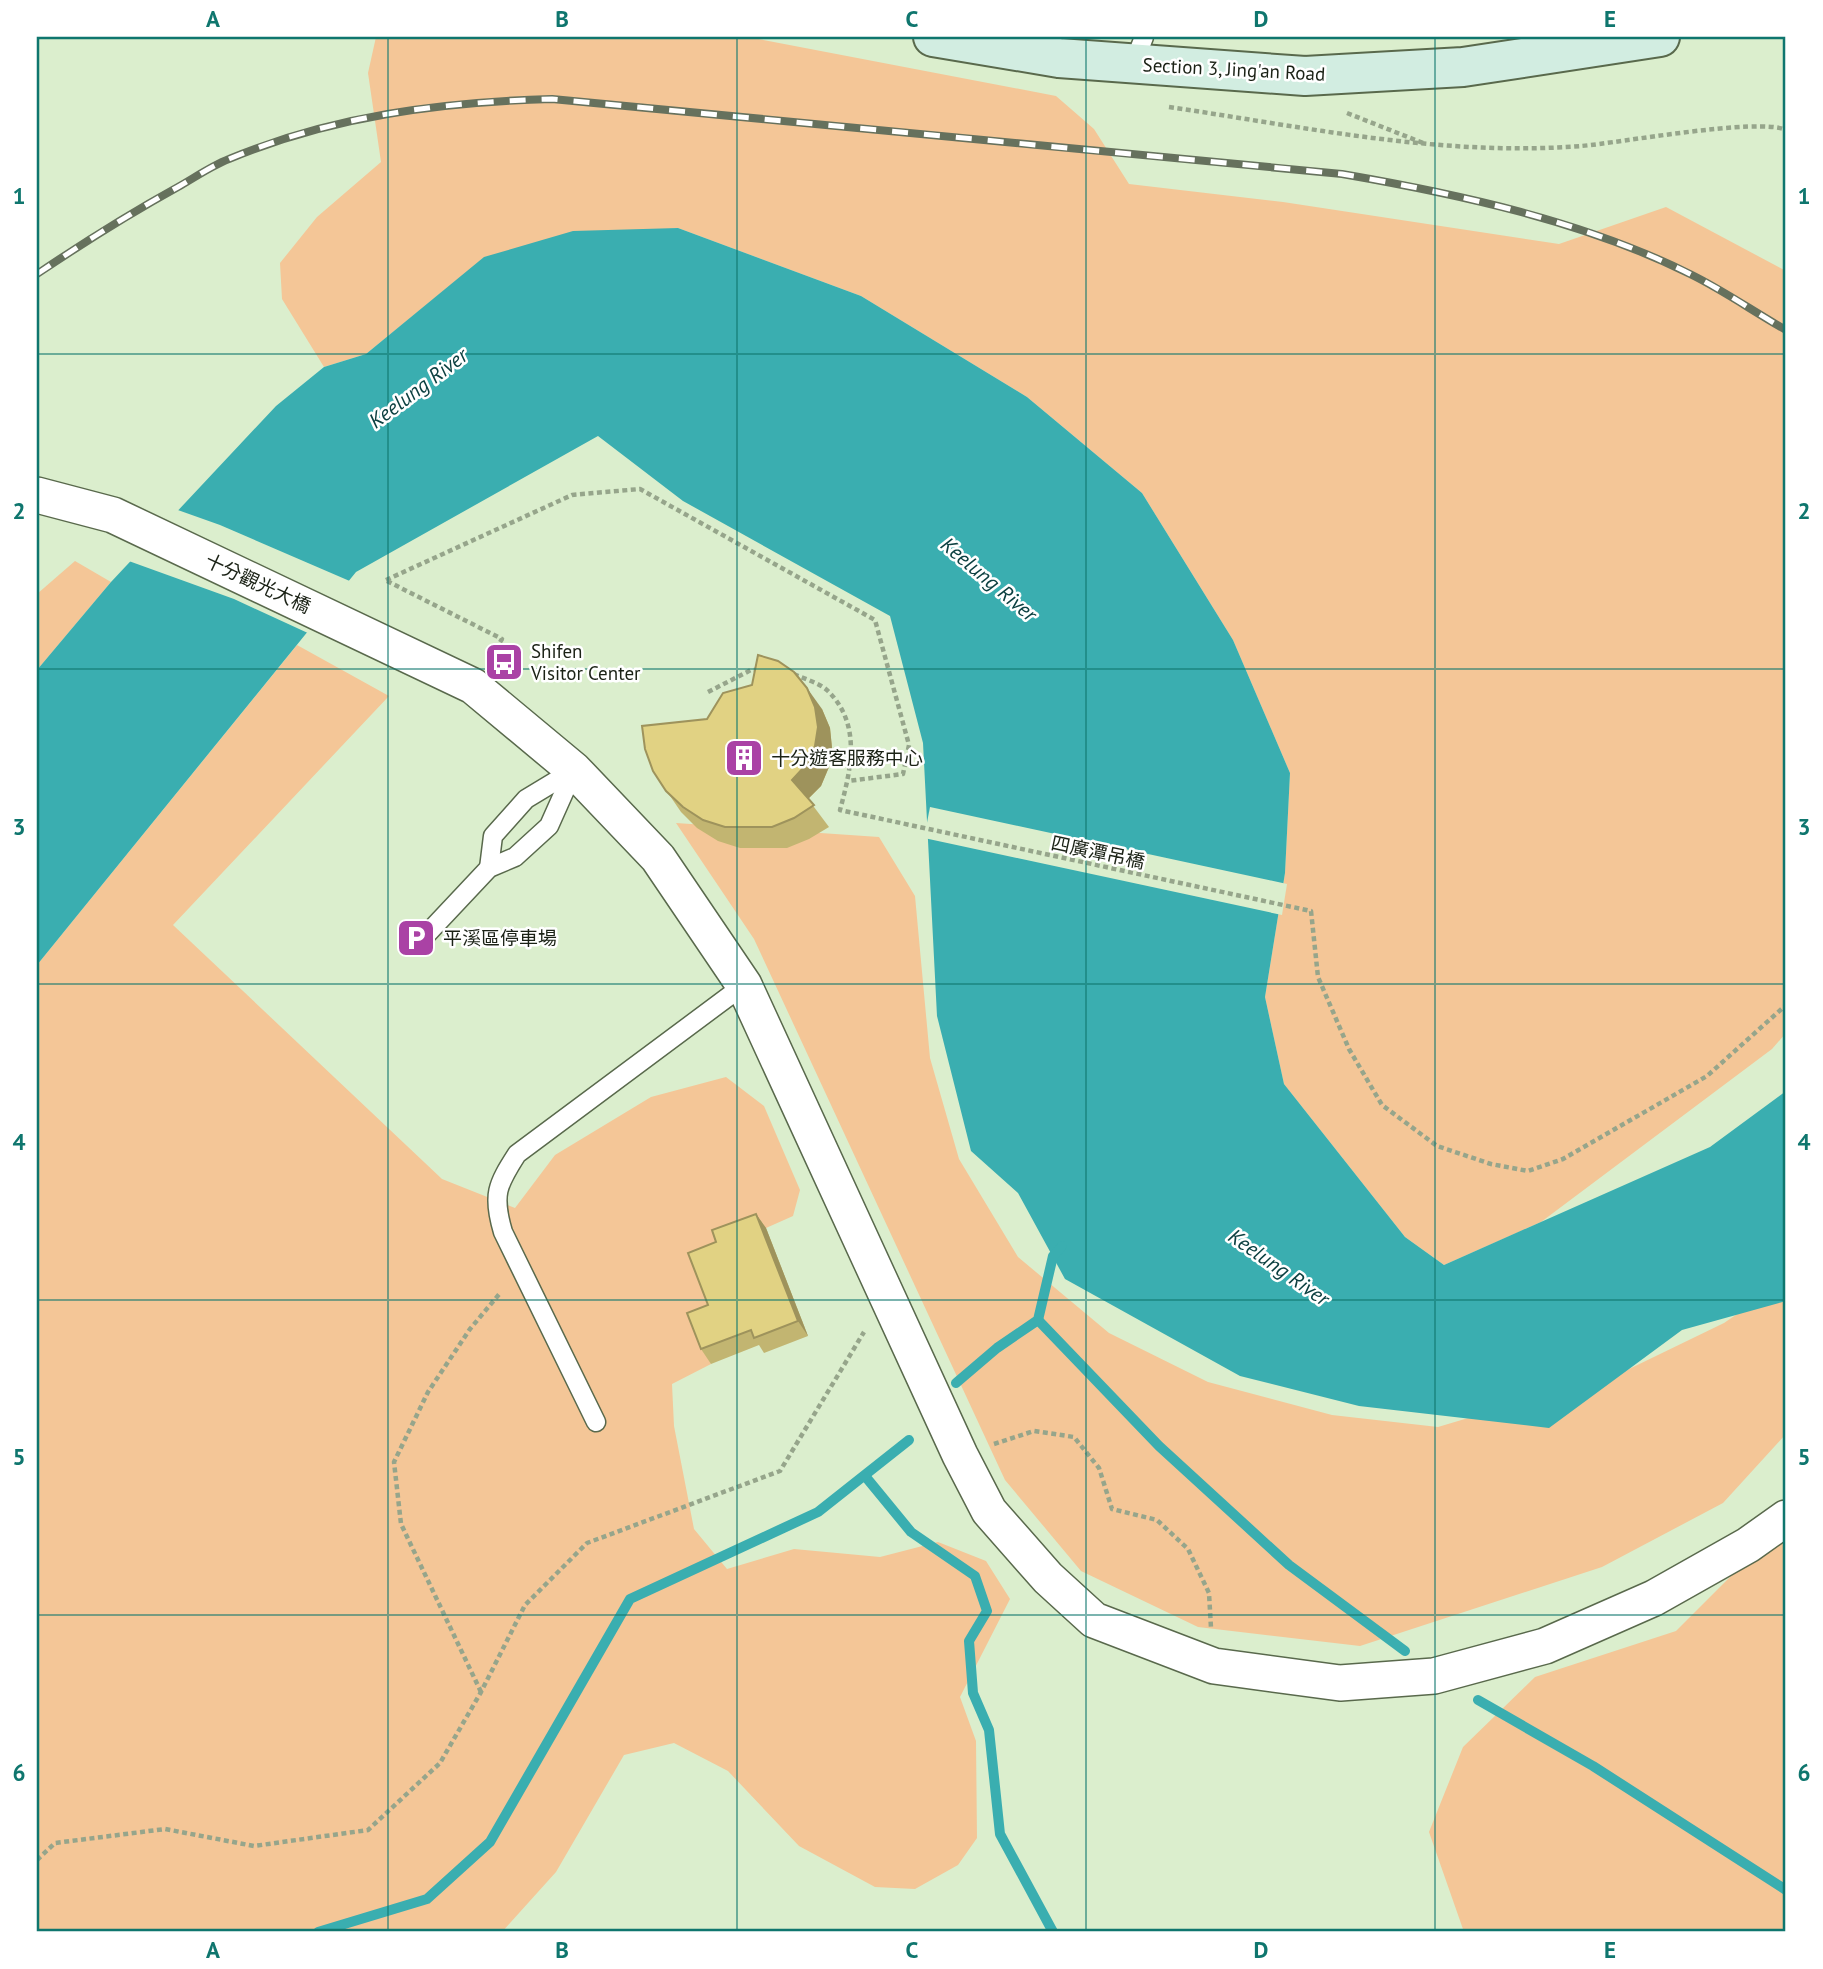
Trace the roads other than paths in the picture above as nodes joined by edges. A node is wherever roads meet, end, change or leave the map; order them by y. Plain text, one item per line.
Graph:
1 (933, 37) edge
2 (1660, 37) edge
3 (1139, 50) edge
4 (37, 495) edge
5 (574, 770) junction
6 (489, 868) junction
7 (426, 935) dead end
8 (744, 985) junction
9 (596, 1422) dead end
10 (1786, 1518) edge

1 - 3 main road, Section 3, Jing'an Road
2 - 3 main road, Section 3, Jing'an Road
4 - 5 street, 十分觀光大橋
5 - 6 lane
5 - 6 lane
5 - 8 street, 十分觀光大橋
6 - 7 lane
8 - 9 lane
8 - 10 street, 十分觀光大橋

